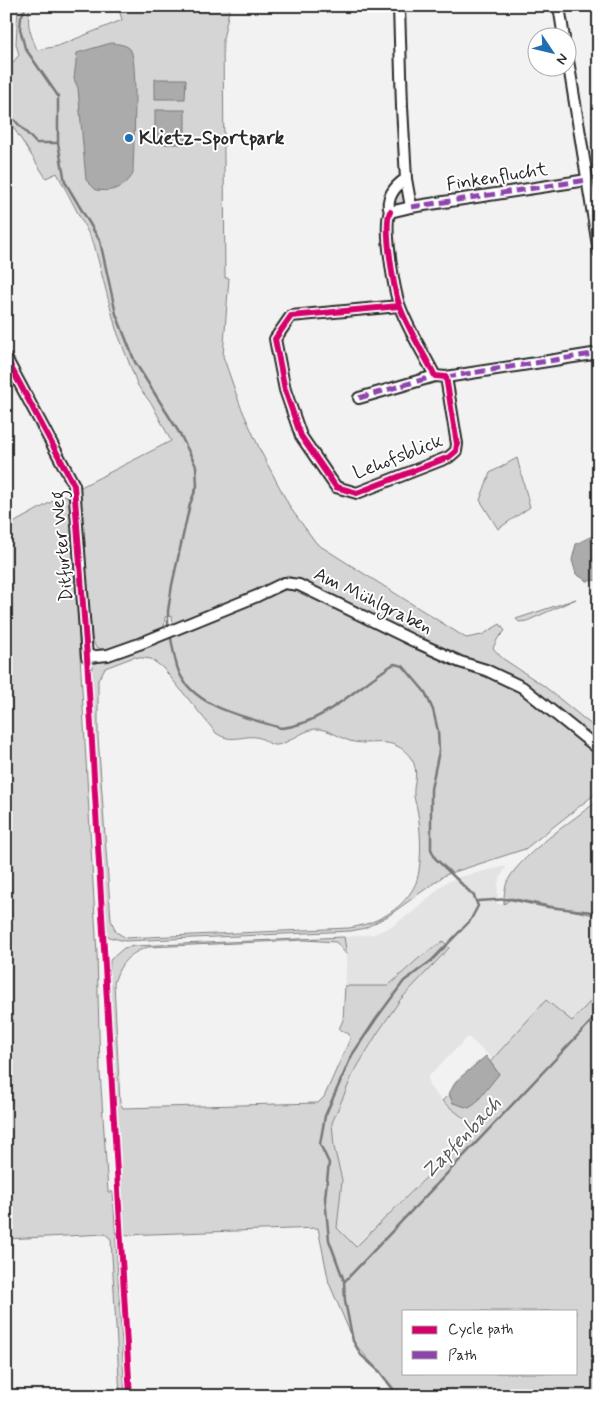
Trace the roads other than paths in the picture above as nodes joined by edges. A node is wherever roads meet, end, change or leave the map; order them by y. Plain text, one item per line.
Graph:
1 (399, 6) edge
2 (559, 6) edge
3 (562, 28) edge
4 (571, 78) edge
5 (406, 179) junction
6 (587, 180) junction
7 (411, 208) junction
8 (390, 212) junction
9 (599, 252) edge
10 (399, 306) junction
11 (599, 353) edge
12 (6, 358) edge
13 (435, 376) junction
14 (446, 377) junction
15 (359, 398) dead end
16 (86, 657) joint
17 (599, 749) edge

1 - 5 street
2 - 3 street
4 - 6 street
5 - 7 street
5 - 8 street
6 - 7 street, Finkenflucht
6 - 9 street
7 - 8 street, Finkenflucht
8 - 10 street
10 - 13 street
10 - 14 street, Lehofsblick
11 - 14 street
12 - 16 street, Ditfurter Weg
13 - 14 street
13 - 15 street
16 - 17 street, Am Mühlgraben

